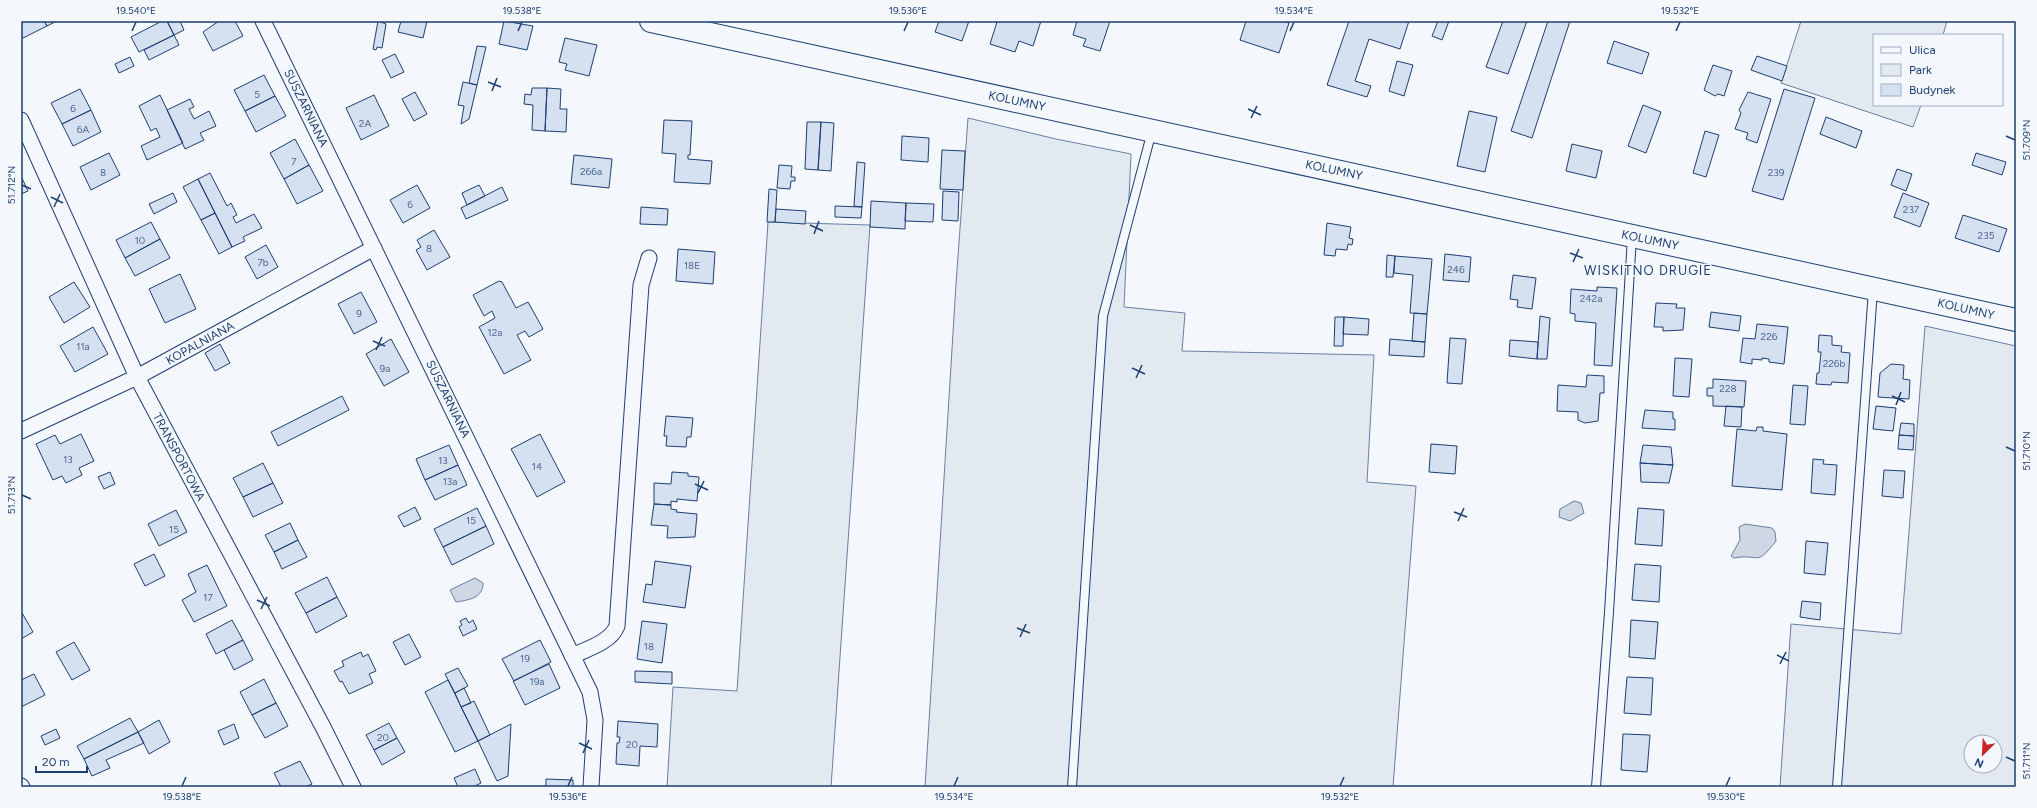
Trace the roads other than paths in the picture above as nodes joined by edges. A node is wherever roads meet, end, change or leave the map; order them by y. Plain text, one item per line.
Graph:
1 (263, 21) edge
2 (651, 21) edge
3 (21, 120) edge
4 (1152, 130) junction
5 (1632, 236) junction
6 (374, 248) junction
7 (649, 258) dead end
8 (1873, 289) junction
9 (2016, 320) edge
10 (137, 377) junction
11 (21, 431) edge
12 (572, 656) junction
13 (353, 787) edge
14 (591, 787) edge
15 (1072, 787) edge
16 (1596, 787) edge
17 (1837, 787) edge

1 - 6 street, SUSZARNIANA
2 - 4 street, KOLUMNY
3 - 10 street, TRANSPORTOWA
4 - 5 street, KOLUMNY
4 - 15 lane
5 - 8 street, KOLUMNY
5 - 16 lane
6 - 10 street, KOPALNIANA
6 - 12 street, SUSZARNIANA
7 - 12 street
8 - 9 street, KOLUMNY
8 - 17 lane
10 - 11 street, KOPALNIANA
10 - 13 street, TRANSPORTOWA
12 - 14 street, SUSZARNIANA

